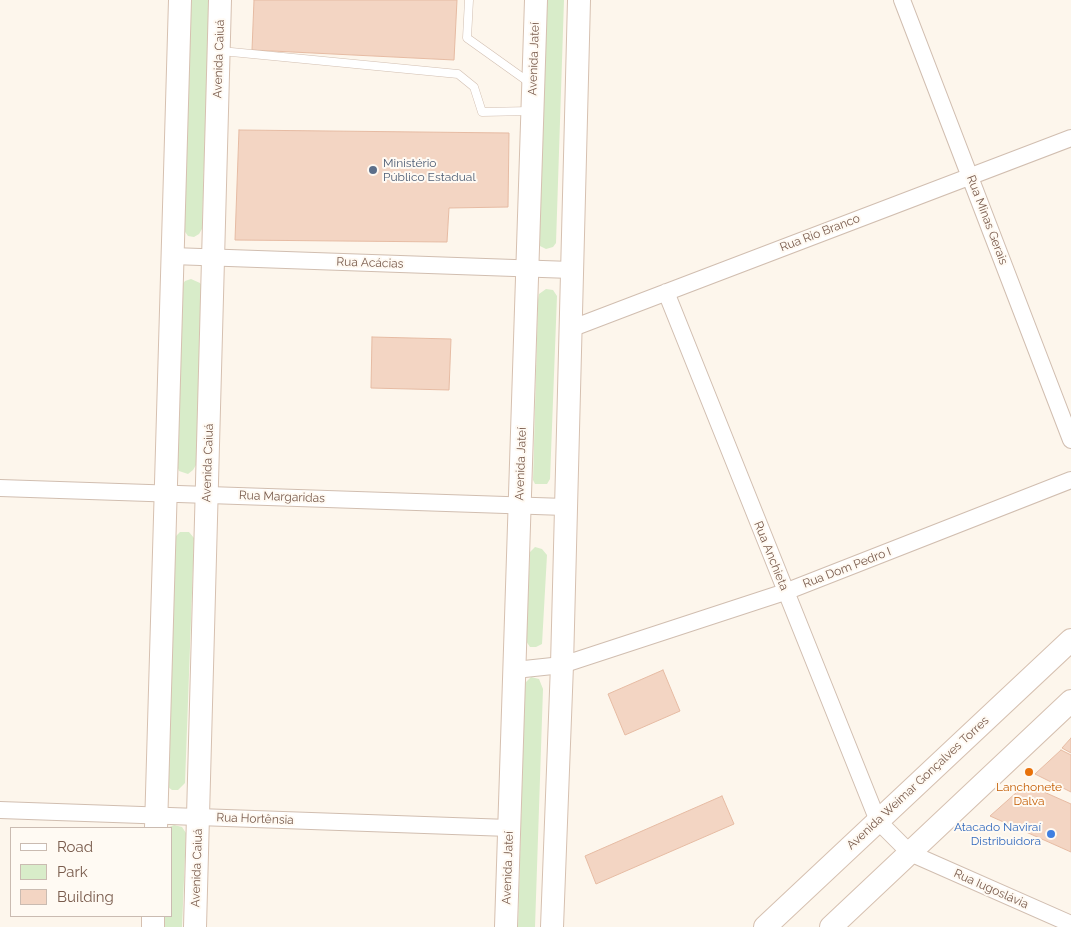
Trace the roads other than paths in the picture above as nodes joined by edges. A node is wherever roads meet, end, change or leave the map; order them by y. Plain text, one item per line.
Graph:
1 (180, 0) edge
2 (220, 0) edge
3 (469, 0) edge
4 (536, 0) edge
5 (579, 0) edge
6 (902, 0) edge
7 (219, 51) junction
8 (533, 85) junction
9 (532, 111) junction
10 (1071, 138) edge
11 (970, 176) junction
12 (172, 256) junction
13 (213, 258) junction
14 (527, 269) junction
15 (571, 270) junction
16 (666, 292) junction
17 (570, 329) junction
18 (1071, 440) edge
19 (1071, 480) edge
20 (0, 488) edge
21 (165, 493) junction
22 (207, 495) junction
23 (520, 506) junction
24 (565, 507) junction
25 (786, 592) junction
26 (1071, 640) edge
27 (562, 665) junction
28 (515, 670) junction
29 (1071, 701) edge
30 (0, 810) edge
31 (198, 817) junction
32 (878, 821) junction
33 (156, 822) edge
34 (509, 828) junction
35 (910, 853) junction
36 (1071, 924) edge
37 (195, 927) edge
38 (506, 927) edge
39 (552, 927) edge
40 (765, 927) edge
41 (831, 927) edge

1 - 12 main road
2 - 7 main road, Avenida Caiuá
3 - 8 lane
4 - 8 main road, Avenida Jateí
5 - 15 main road
6 - 11 street, Rua Minas Gerais
7 - 9 lane
7 - 13 main road, Avenida Caiuá
8 - 9 main road, Avenida Jateí
9 - 14 main road, Avenida Jateí
10 - 11 street, Rua Rio Branco
11 - 16 street, Rua Rio Branco
11 - 18 street, Rua Minas Gerais
12 - 13 street, Rua Acácias
12 - 21 main road
13 - 14 street, Rua Acácias
13 - 22 main road, Avenida Caiuá
14 - 15 street, Rua Acácias
14 - 23 main road, Avenida Jateí
15 - 17 main road
16 - 17 street, Rua Rio Branco
16 - 25 street, Rua Anchieta
17 - 24 main road
19 - 25 street, Rua Dom Pedro I
20 - 21 street, Rua Margaridas
21 - 22 street, Rua Margaridas
21 - 33 main road
22 - 23 street, Rua Margaridas
22 - 31 main road, Avenida Caiuá
23 - 24 street, Rua Margaridas
23 - 28 main road, Avenida Jateí
24 - 27 main road
25 - 27 street, Rua Dom Pedro I
25 - 32 street, Rua Anchieta
26 - 32 main road, Avenida Weimar Gonçalves Torres
27 - 28 street, Rua Dom Pedro I
27 - 39 main road
28 - 34 main road, Avenida Jateí
29 - 35 main road
30 - 33 street, Rua Hortênsia
31 - 33 street, Rua Hortênsia
31 - 34 street, Rua Hortênsia
31 - 37 main road, Avenida Caiuá
32 - 35 street
32 - 40 main road, Avenida Weimar Gonçalves Torres
34 - 38 main road, Avenida Jateí
35 - 36 street, Rua Iugoslávia
35 - 41 main road

